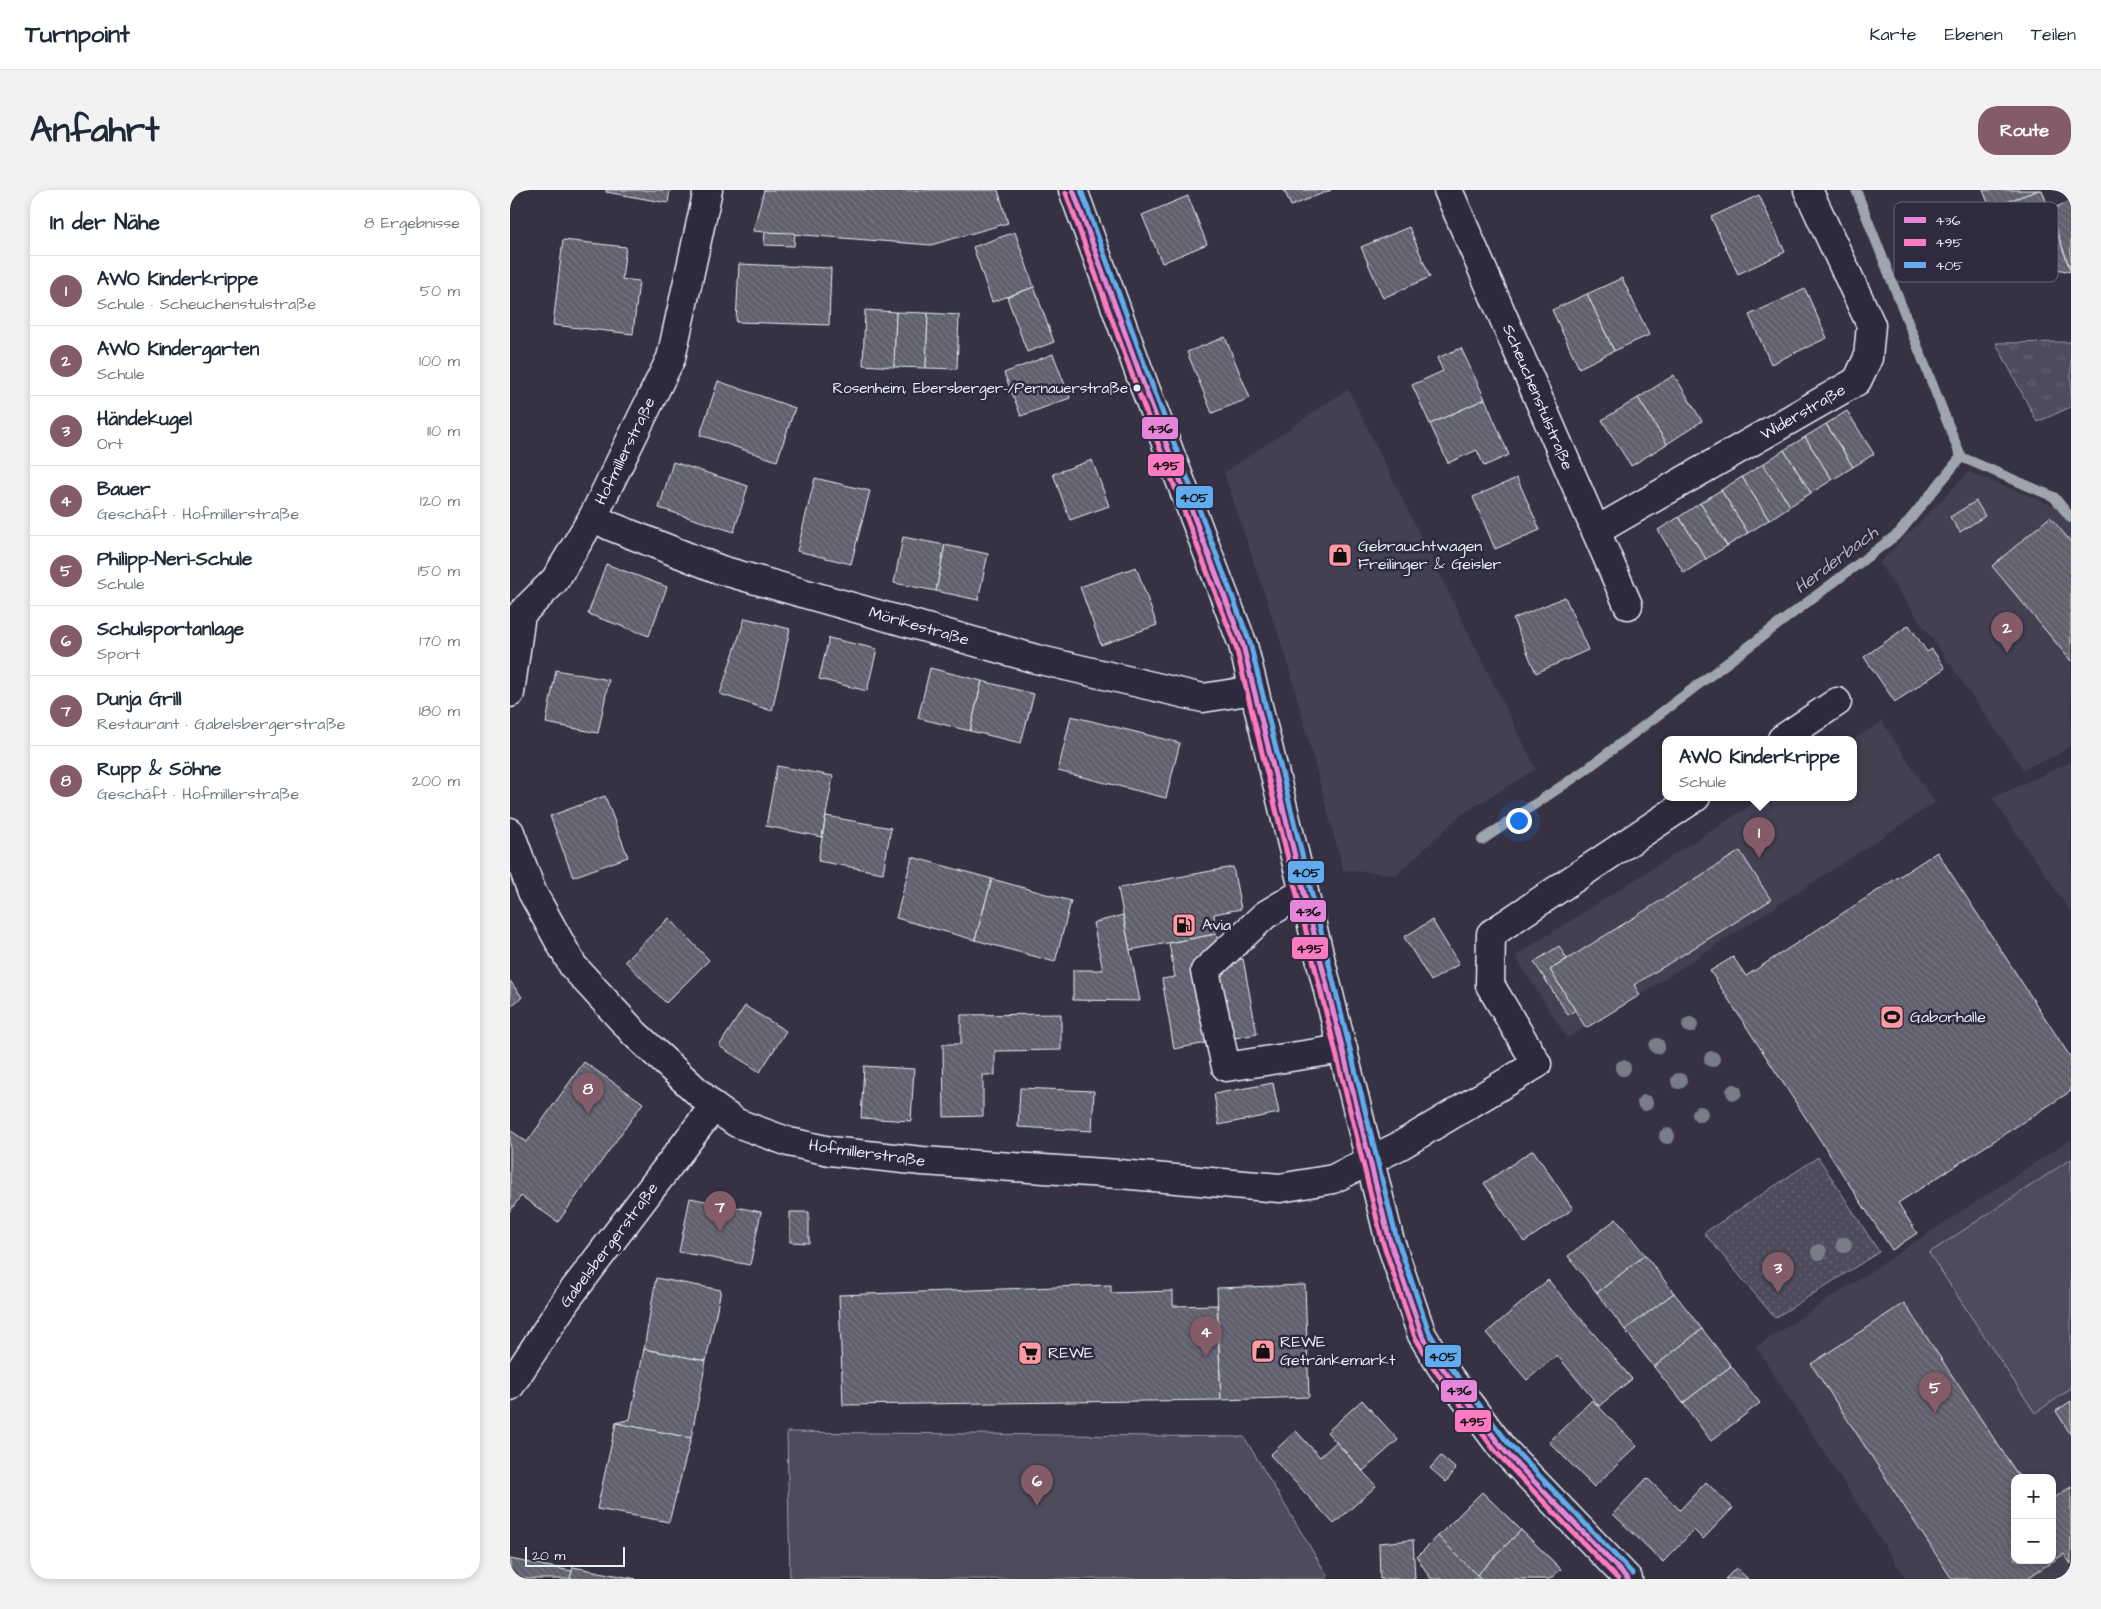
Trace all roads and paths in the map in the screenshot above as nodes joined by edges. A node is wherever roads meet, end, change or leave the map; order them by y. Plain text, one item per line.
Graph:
1 (708, 190) edge
2 (1073, 190) edge
3 (1448, 190) edge
4 (1808, 190) edge
5 (593, 517) junction
6 (1596, 531) junction
7 (1628, 605) dead end
8 (515, 608) edge
9 (1254, 690) junction
10 (510, 693) edge
11 (1837, 702) dead end
12 (1786, 736) edge
13 (1690, 801) edge
14 (510, 832) edge
15 (1304, 892) junction
16 (1343, 1049) junction
17 (715, 1108) junction
18 (1370, 1160) junction
19 (510, 1386) edge
20 (1628, 1579) edge

1 - 5 street, Hofmillerstraße
2 - 9 street
3 - 6 street, Scheuchenstulstraße
4 - 6 street, Widerstraße
5 - 8 street, Hofmillerstraße
5 - 9 street, Mörikestraße
6 - 7 street, Scheuchenstulstraße
8 - 10 street, Hofmillerstraße
9 - 15 street
11 - 12 street
13 - 18 street, Hofmillerstraße
14 - 17 street, Hofmillerstraße
15 - 16 street
15 - 16 street
16 - 18 street
17 - 18 street, Hofmillerstraße
17 - 19 street, Gabelsbergerstraße
18 - 20 street

